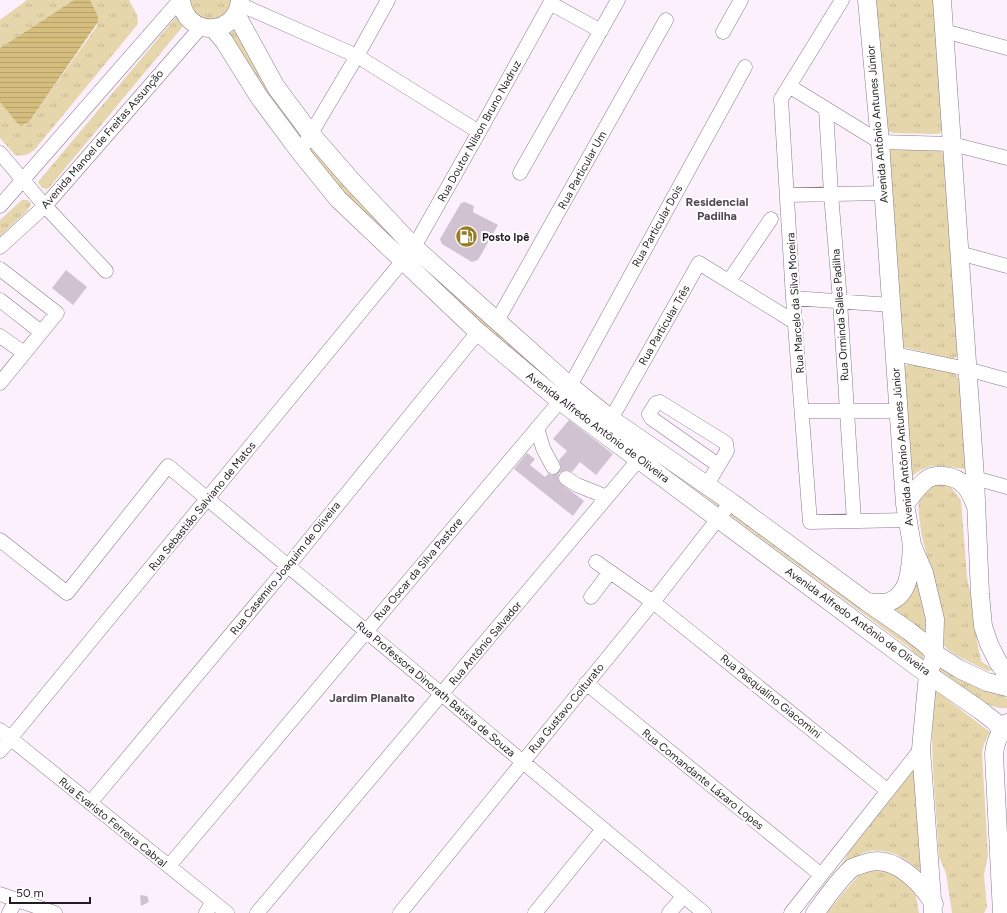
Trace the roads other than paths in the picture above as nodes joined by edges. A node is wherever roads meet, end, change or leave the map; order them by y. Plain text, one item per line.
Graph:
1 (181, 0) edge
2 (388, 0) edge
3 (618, 0) edge
4 (741, 0) edge
5 (842, 0) edge
6 (867, 0) edge
7 (942, 0) edge
8 (551, 1) edge
9 (238, 6) edge
10 (666, 20) dead end
11 (207, 28) junction
12 (601, 31) junction
13 (944, 31) junction
14 (723, 32) dead end
15 (1007, 48) edge
16 (357, 56) junction
17 (745, 66) dead end
18 (789, 86) junction
19 (826, 109) junction
20 (480, 132) junction
21 (311, 134) junction
22 (880, 142) junction
23 (952, 144) junction
24 (300, 152) junction
25 (0, 153) edge
26 (1007, 158) edge
27 (520, 173) dead end
28 (22, 181) junction
29 (883, 193) junction
30 (831, 194) junction
31 (788, 196) junction
32 (0, 206) edge
33 (45, 206) junction
34 (771, 219) dead end
35 (0, 247) edge
36 (959, 253) junction
37 (408, 254) junction
38 (1007, 266) edge
39 (0, 269) edge
40 (106, 271) dead end
41 (729, 280) junction
42 (793, 298) junction
43 (0, 300) edge
44 (840, 301) junction
45 (891, 305) junction
46 (497, 321) junction
47 (796, 323) junction
48 (41, 332) junction
49 (478, 332) junction
50 (0, 336) edge
51 (24, 353) junction
52 (894, 354) junction
53 (967, 369) junction
54 (1007, 380) edge
55 (0, 383) edge
56 (570, 386) junction
57 (560, 401) junction
58 (803, 411) junction
59 (846, 411) junction
60 (899, 411) junction
61 (611, 419) junction
62 (537, 428) junction
63 (650, 445) junction
64 (638, 460) junction
65 (718, 465) junction
66 (553, 467) dead end
67 (566, 478) dead end
68 (975, 478) junction
69 (707, 485) junction
70 (1007, 487) edge
71 (607, 497) junction
72 (208, 499) junction
73 (731, 502) junction
74 (976, 507) junction
75 (906, 512) junction
76 (719, 518) junction
77 (854, 521) junction
78 (0, 540) edge
79 (912, 545) junction
80 (596, 562) dead end
81 (288, 566) junction
82 (610, 572) junction
83 (591, 597) dead end
84 (653, 602) junction
85 (867, 602) junction
86 (366, 631) junction
87 (934, 653) junction
88 (928, 674) junction
89 (1007, 674) edge
90 (586, 683) junction
91 (1007, 687) edge
92 (442, 694) junction
93 (1006, 733) edge
94 (5, 734) edge
95 (921, 749) junction
96 (0, 751) edge
97 (522, 761) junction
98 (888, 791) junction
99 (90, 803) junction
100 (603, 829) junction
101 (169, 866) junction
102 (821, 875) junction
103 (0, 894) edge
104 (684, 896) junction
105 (17, 900) junction
106 (1001, 907) edge
107 (210, 908) edge
108 (935, 909) edge
109 (9, 913) edge
110 (55, 913) edge
111 (227, 913) edge
112 (257, 913) edge
113 (400, 913) edge
114 (535, 913) edge
115 (669, 913) edge
116 (704, 913) edge
117 (791, 913) edge
118 (815, 913) edge

1 - 11 main road, Avenida Alfredo Antônio de Oliveira
1 - 28 street
2 - 16 street
3 - 12 street
4 - 14 street
5 - 18 street, Rua Marcelo da Silva Moreira
6 - 22 main road, Avenida Antônio Antunes Júnior
7 - 13 main road
8 - 12 street
8 - 20 street, Rua Doutor Nilson Bruno Nadruz
9 - 11 main road
9 - 16 street
9 - 21 main road, Avenida Alfredo Antônio de Oliveira
10 - 46 street, Rua Particular Um
11 - 24 main road, Avenida Alfredo Antônio de Oliveira
11 - 33 street, Avenida Manoel de Freitas Assunção
12 - 27 street
13 - 15 street
13 - 23 main road
16 - 20 street
16 - 21 street
17 - 56 street, Rua Particular Dois
18 - 19 street
18 - 31 street, Rua Marcelo da Silva Moreira
19 - 22 street
19 - 30 street, Rua Orminda Salles Padilha
20 - 37 street, Rua Doutor Nilson Bruno Nadruz
21 - 24 street
21 - 37 main road, Avenida Alfredo Antônio de Oliveira
22 - 23 street
22 - 29 main road, Avenida Antônio Antunes Júnior
23 - 26 street
23 - 36 main road
24 - 37 main road, Avenida Alfredo Antônio de Oliveira
25 - 28 street
28 - 32 street
28 - 33 street
29 - 30 street
29 - 45 main road, Avenida Antônio Antunes Júnior
30 - 31 street
30 - 44 street, Rua Orminda Salles Padilha
31 - 42 street, Rua Marcelo da Silva Moreira
33 - 35 street, Avenida Manoel de Freitas Assunção
33 - 40 street
34 - 41 street
36 - 38 street
36 - 53 main road
37 - 46 main road, Avenida Alfredo Antônio de Oliveira
37 - 49 main road, Avenida Alfredo Antônio de Oliveira
37 - 72 street, Rua Sebastião Salviano de Matos
39 - 48 street
41 - 47 street, Rua Particular Três
41 - 61 street, Rua Particular Três
42 - 44 street
42 - 47 street, Rua Marcelo da Silva Moreira
43 - 48 street
44 - 45 street
44 - 59 street, Rua Orminda Salles Padilha
45 - 52 main road, Avenida Antônio Antunes Júnior
46 - 56 main road, Avenida Alfredo Antônio de Oliveira
47 - 58 street, Rua Marcelo da Silva Moreira
48 - 51 street
49 - 57 main road, Avenida Alfredo Antônio de Oliveira
49 - 81 street, Rua Casemiro Joaquim de Oliveira
50 - 51 street
51 - 55 street
52 - 53 street
52 - 60 main road, Avenida Antônio Antunes Júnior
53 - 54 street
53 - 68 main road
56 - 57 street, Rua Particular Dois
56 - 61 main road, Avenida Alfredo Antônio de Oliveira
57 - 62 street, Rua Oscar da Silva Pastore
57 - 64 main road, Avenida Alfredo Antônio de Oliveira
58 - 59 street
58 - 77 street, Rua Marcelo da Silva Moreira
59 - 60 street
59 - 77 street, Rua Orminda Salles Padilha
60 - 75 main road, Avenida Antônio Antunes Júnior
61 - 63 main road, Avenida Alfredo Antônio de Oliveira
62 - 66 street
62 - 86 street, Rua Oscar da Silva Pastore
63 - 64 street, Rua Antônio Salvador
63 - 69 main road, Avenida Alfredo Antônio de Oliveira
64 - 71 street, Rua Antônio Salvador
64 - 76 main road, Avenida Alfredo Antônio de Oliveira
65 - 65 street
65 - 69 street
67 - 71 street
68 - 70 street
68 - 74 main road
69 - 73 main road, Avenida Alfredo Antônio de Oliveira
71 - 92 street, Rua Antônio Salvador
72 - 78 street, Rua Professora Dinorath Batista de Souza
72 - 81 street, Rua Professora Dinorath Batista de Souza
72 - 94 street, Rua Sebastião Salviano de Matos
73 - 76 street, Rua Gustavo Colturato
73 - 85 main road, Avenida Alfredo Antônio de Oliveira
74 - 75 main road
74 - 89 main road
75 - 77 street
75 - 79 main road, Avenida Antônio Antunes Júnior
76 - 84 street, Rua Gustavo Colturato
76 - 88 main road, Avenida Alfredo Antônio de Oliveira
79 - 85 main road
79 - 87 main road, Avenida Antônio Antunes Júnior
80 - 82 street, Rua Pasqualino Giacomini
81 - 86 street, Rua Professora Dinorath Batista de Souza
81 - 99 street, Rua Casemiro Joaquim de Oliveira
82 - 83 street
82 - 84 street, Rua Pasqualino Giacomini
84 - 90 street, Rua Gustavo Colturato
84 - 98 street, Rua Pasqualino Giacomini
85 - 87 main road, Avenida Alfredo Antônio de Oliveira
86 - 92 street, Rua Professora Dinorath Batista de Souza
86 - 101 street, Rua Oscar da Silva Pastore
87 - 88 main road, Avenida Antônio Antunes Júnior
87 - 91 main road, Avenida Alfredo Antônio de Oliveira
88 - 93 main road, Avenida Alfredo Antônio de Oliveira
88 - 95 main road, Avenida Antônio Antunes Júnior
90 - 97 street, Rua Gustavo Colturato
90 - 102 street, Rua Comandante Lázaro Lopes
92 - 97 street, Rua Professora Dinorath Batista de Souza
92 - 112 street, Rua Antônio Salvador
93 - 106 main road
94 - 96 street, Rua Sebastião Salviano de Matos
94 - 99 street, Rua Evaristo Ferreira Cabral
95 - 98 street
95 - 108 main road, Avenida Antônio Antunes Júnior
97 - 100 street, Rua Professora Dinorath Batista de Souza
97 - 113 street, Rua Gustavo Colturato
98 - 102 street
99 - 101 street, Rua Evaristo Ferreira Cabral
100 - 104 street, Rua Professora Dinorath Batista de Souza
100 - 114 street
101 - 107 street, Rua Evaristo Ferreira Cabral
102 - 117 street
103 - 105 street
104 - 115 street
104 - 116 street, Rua Professora Dinorath Batista de Souza
105 - 109 street
105 - 110 street
107 - 111 street, Rua Evaristo Ferreira Cabral
108 - 118 main road

